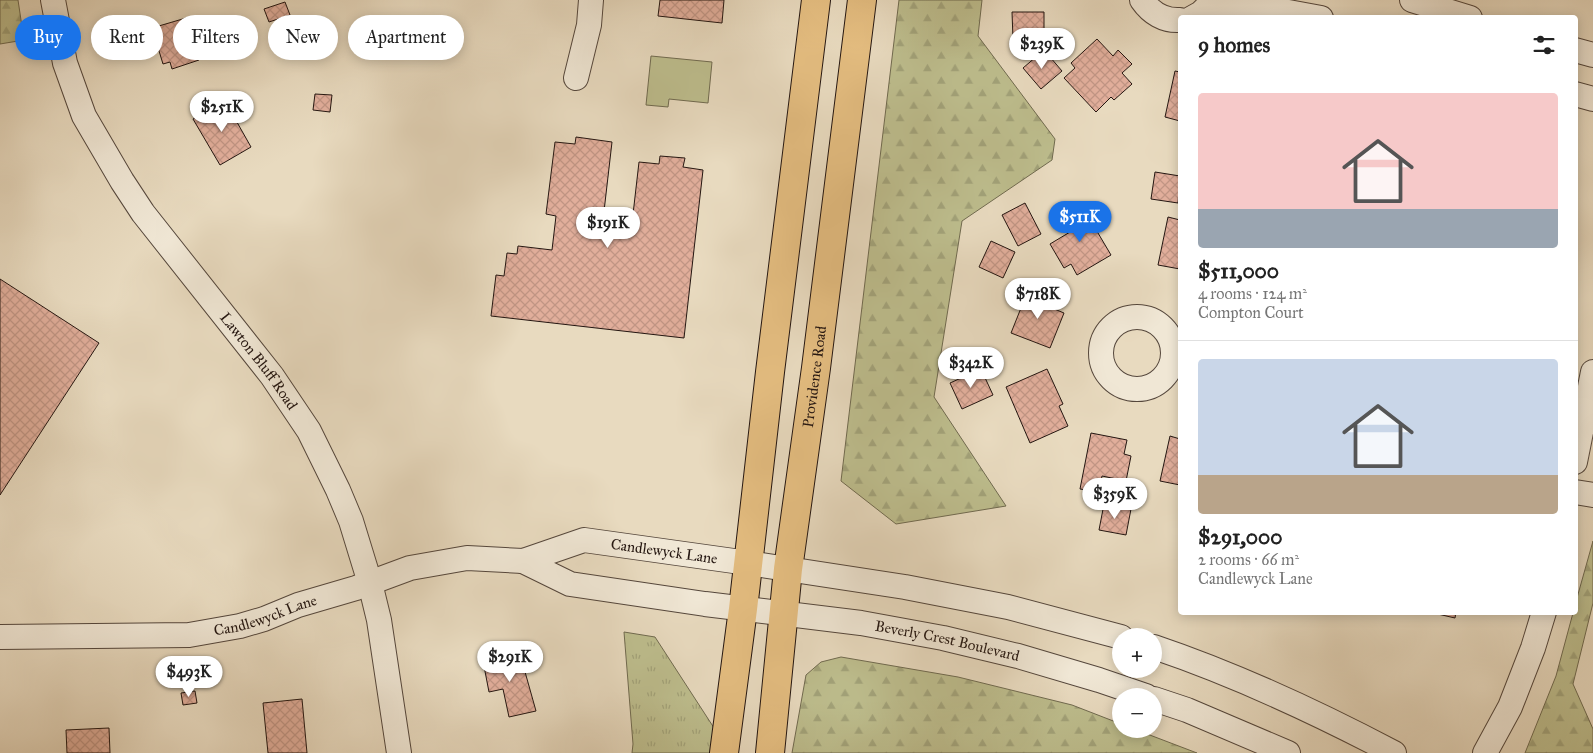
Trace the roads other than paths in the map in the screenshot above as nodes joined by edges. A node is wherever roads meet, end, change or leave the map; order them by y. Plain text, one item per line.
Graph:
1 (53, 0) edge
2 (591, 0) edge
3 (816, 0) edge
4 (862, 0) edge
5 (1142, 0) edge
6 (1212, 1) edge
7 (1421, 7) edge
8 (1198, 15) edge
9 (1304, 15) edge
10 (1457, 15) edge
11 (1178, 20) edge
12 (1578, 51) edge
13 (1593, 55) edge
14 (576, 78) dead end
15 (1578, 95) edge
16 (1593, 99) edge
17 (1174, 334) edge
18 (1593, 372) edge
19 (1174, 375) edge
20 (1580, 455) edge
21 (1578, 492) edge
22 (1593, 495) edge
23 (523, 560) junction
24 (748, 563) junction
25 (788, 569) junction
26 (370, 583) junction
27 (743, 609) junction
28 (785, 614) junction
29 (1543, 615) edge
30 (1112, 635) edge
31 (0, 637) edge
32 (1162, 650) edge
33 (1122, 688) edge
34 (1162, 702) edge
35 (399, 753) edge
36 (724, 753) edge
37 (770, 753) edge
38 (1288, 753) edge
39 (1394, 753) edge
40 (1485, 753) edge

1 - 26 street, Lawton Bluff Road
2 - 14 street
3 - 24 main road
4 - 25 main road, Providence Road
5 - 11 street
6 - 8 street
6 - 9 street
7 - 10 street
12 - 13 street
15 - 16 street
17 - 19 street
17 - 19 street
18 - 20 street
21 - 22 street
23 - 24 street, Candlewyck Lane
23 - 26 street, Candlewyck Lane
23 - 27 street, Candlewyck Lane
24 - 25 street
24 - 27 main road
25 - 28 main road, Providence Road
25 - 30 street
26 - 31 street, Candlewyck Lane
26 - 35 street, Lawton Bluff Road
27 - 28 street, Beverly Crest Boulevard
27 - 36 main road
28 - 33 street, Beverly Crest Boulevard
28 - 37 main road, Providence Road
29 - 40 street
32 - 39 street
34 - 38 street

